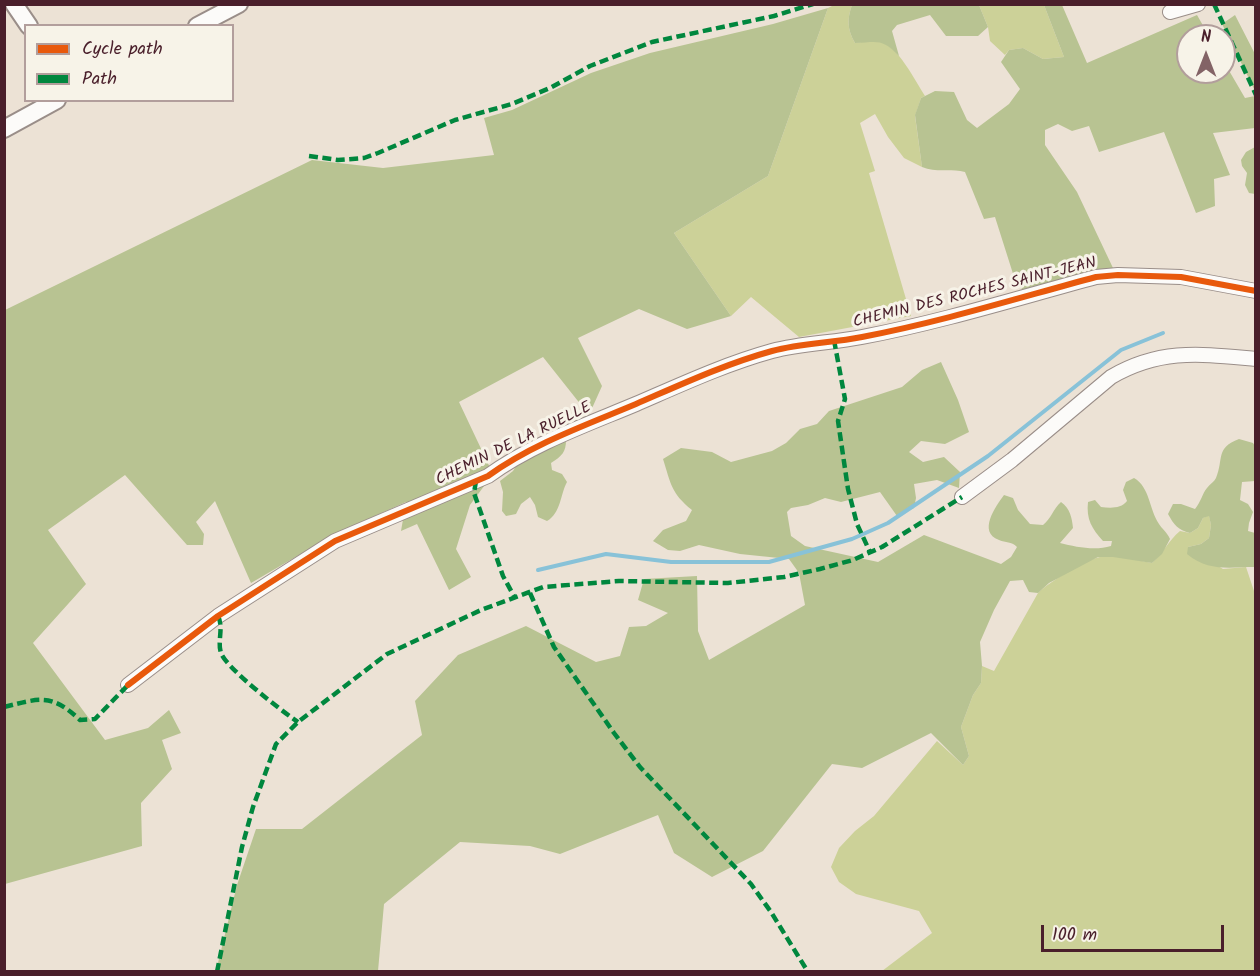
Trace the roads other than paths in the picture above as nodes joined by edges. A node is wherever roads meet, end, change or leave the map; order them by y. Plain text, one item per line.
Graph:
1 (239, 4) edge
2 (1198, 4) edge
3 (1170, 12) dead end
4 (21, 15) edge
5 (38, 24) edge
6 (201, 24) edge
7 (37, 102) edge
8 (53, 102) edge
9 (6, 128) edge
10 (1256, 291) edge
11 (808, 343) joint
12 (1256, 359) edge
13 (962, 497) dead end
14 (128, 685) dead end

1 - 6 street
2 - 3 street
4 - 5 street
7 - 9 street
8 - 9 street
10 - 11 street, CHEMIN DES ROCHES SAINT-JEAN
11 - 14 street, CHEMIN DE LA RUELLE
12 - 13 street

